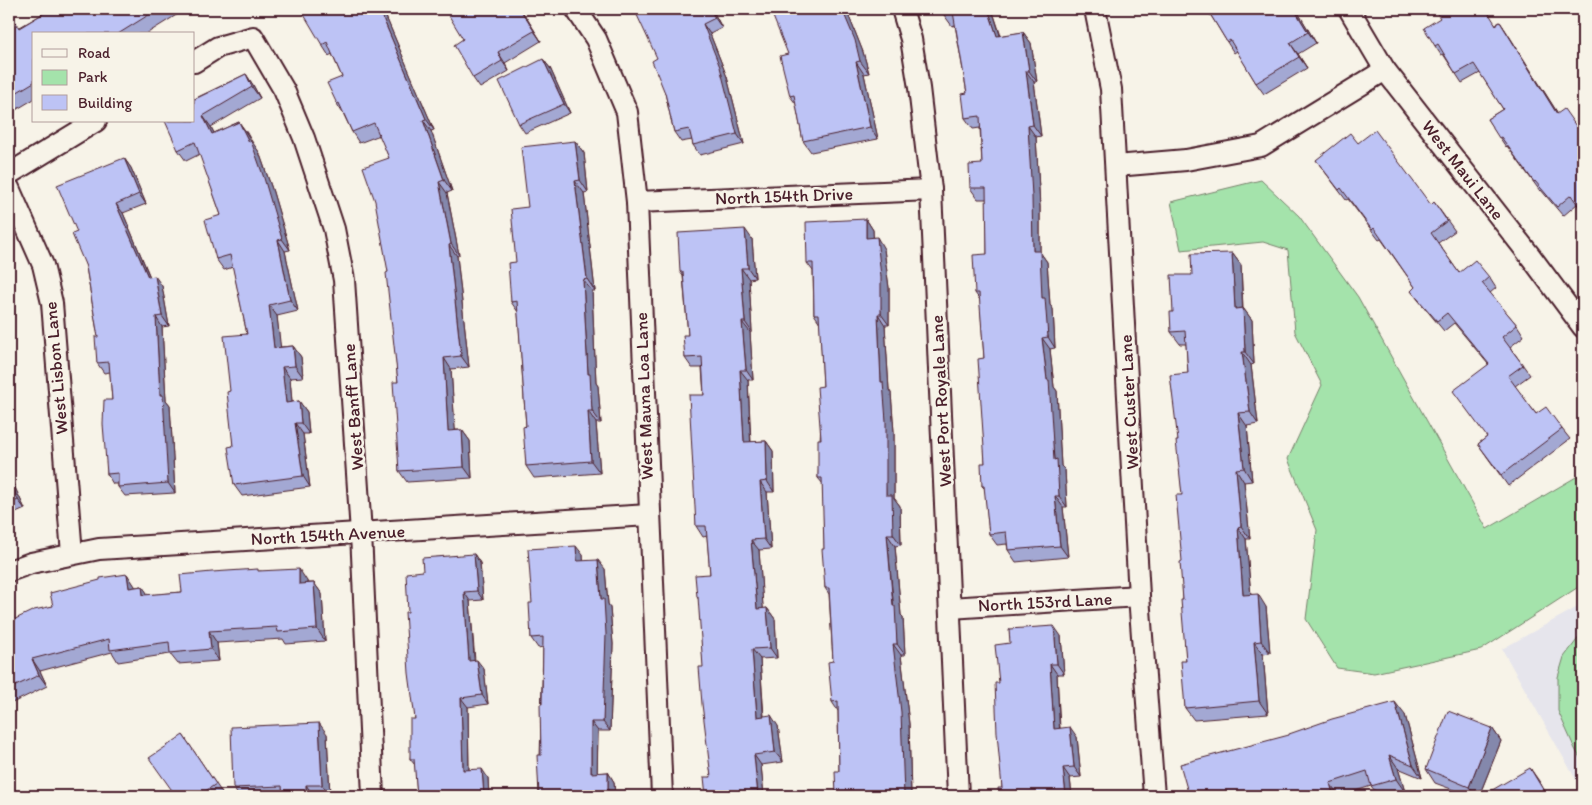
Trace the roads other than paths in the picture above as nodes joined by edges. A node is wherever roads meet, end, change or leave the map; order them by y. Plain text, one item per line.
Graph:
1 (576, 9) edge
2 (902, 9) edge
3 (1095, 9) edge
4 (1349, 9) edge
5 (195, 61) edge
6 (1385, 70) junction
7 (94, 122) edge
8 (1116, 166) junction
9 (9, 174) edge
10 (9, 188) edge
11 (931, 190) junction
12 (637, 202) junction
13 (1583, 327) edge
14 (649, 515) junction
15 (361, 533) junction
16 (72, 554) junction
17 (9, 571) edge
18 (1140, 596) junction
19 (950, 608) junction
20 (373, 796) edge
21 (662, 796) edge
22 (958, 796) edge
23 (1154, 796) edge

1 - 12 street, West Mauna Loa Lane
2 - 11 street, West Port Royale Lane
3 - 8 street, West Custer Lane
4 - 6 street, West Maui Lane
5 - 15 street, West Banff Lane
6 - 8 street
6 - 13 street, West Maui Lane
7 - 9 street
8 - 18 street, West Custer Lane
10 - 16 street, West Lisbon Lane
11 - 12 street, North 154th Drive
11 - 19 street, West Port Royale Lane
12 - 14 street, West Mauna Loa Lane
14 - 15 street, North 154th Avenue
14 - 21 street, West Mauna Loa Lane
15 - 16 street, North 154th Avenue
15 - 20 street, West Banff Lane
16 - 17 street, North 154th Avenue
18 - 19 street, North 153rd Lane
18 - 23 street, West Custer Lane
19 - 22 street, West Port Royale Lane

